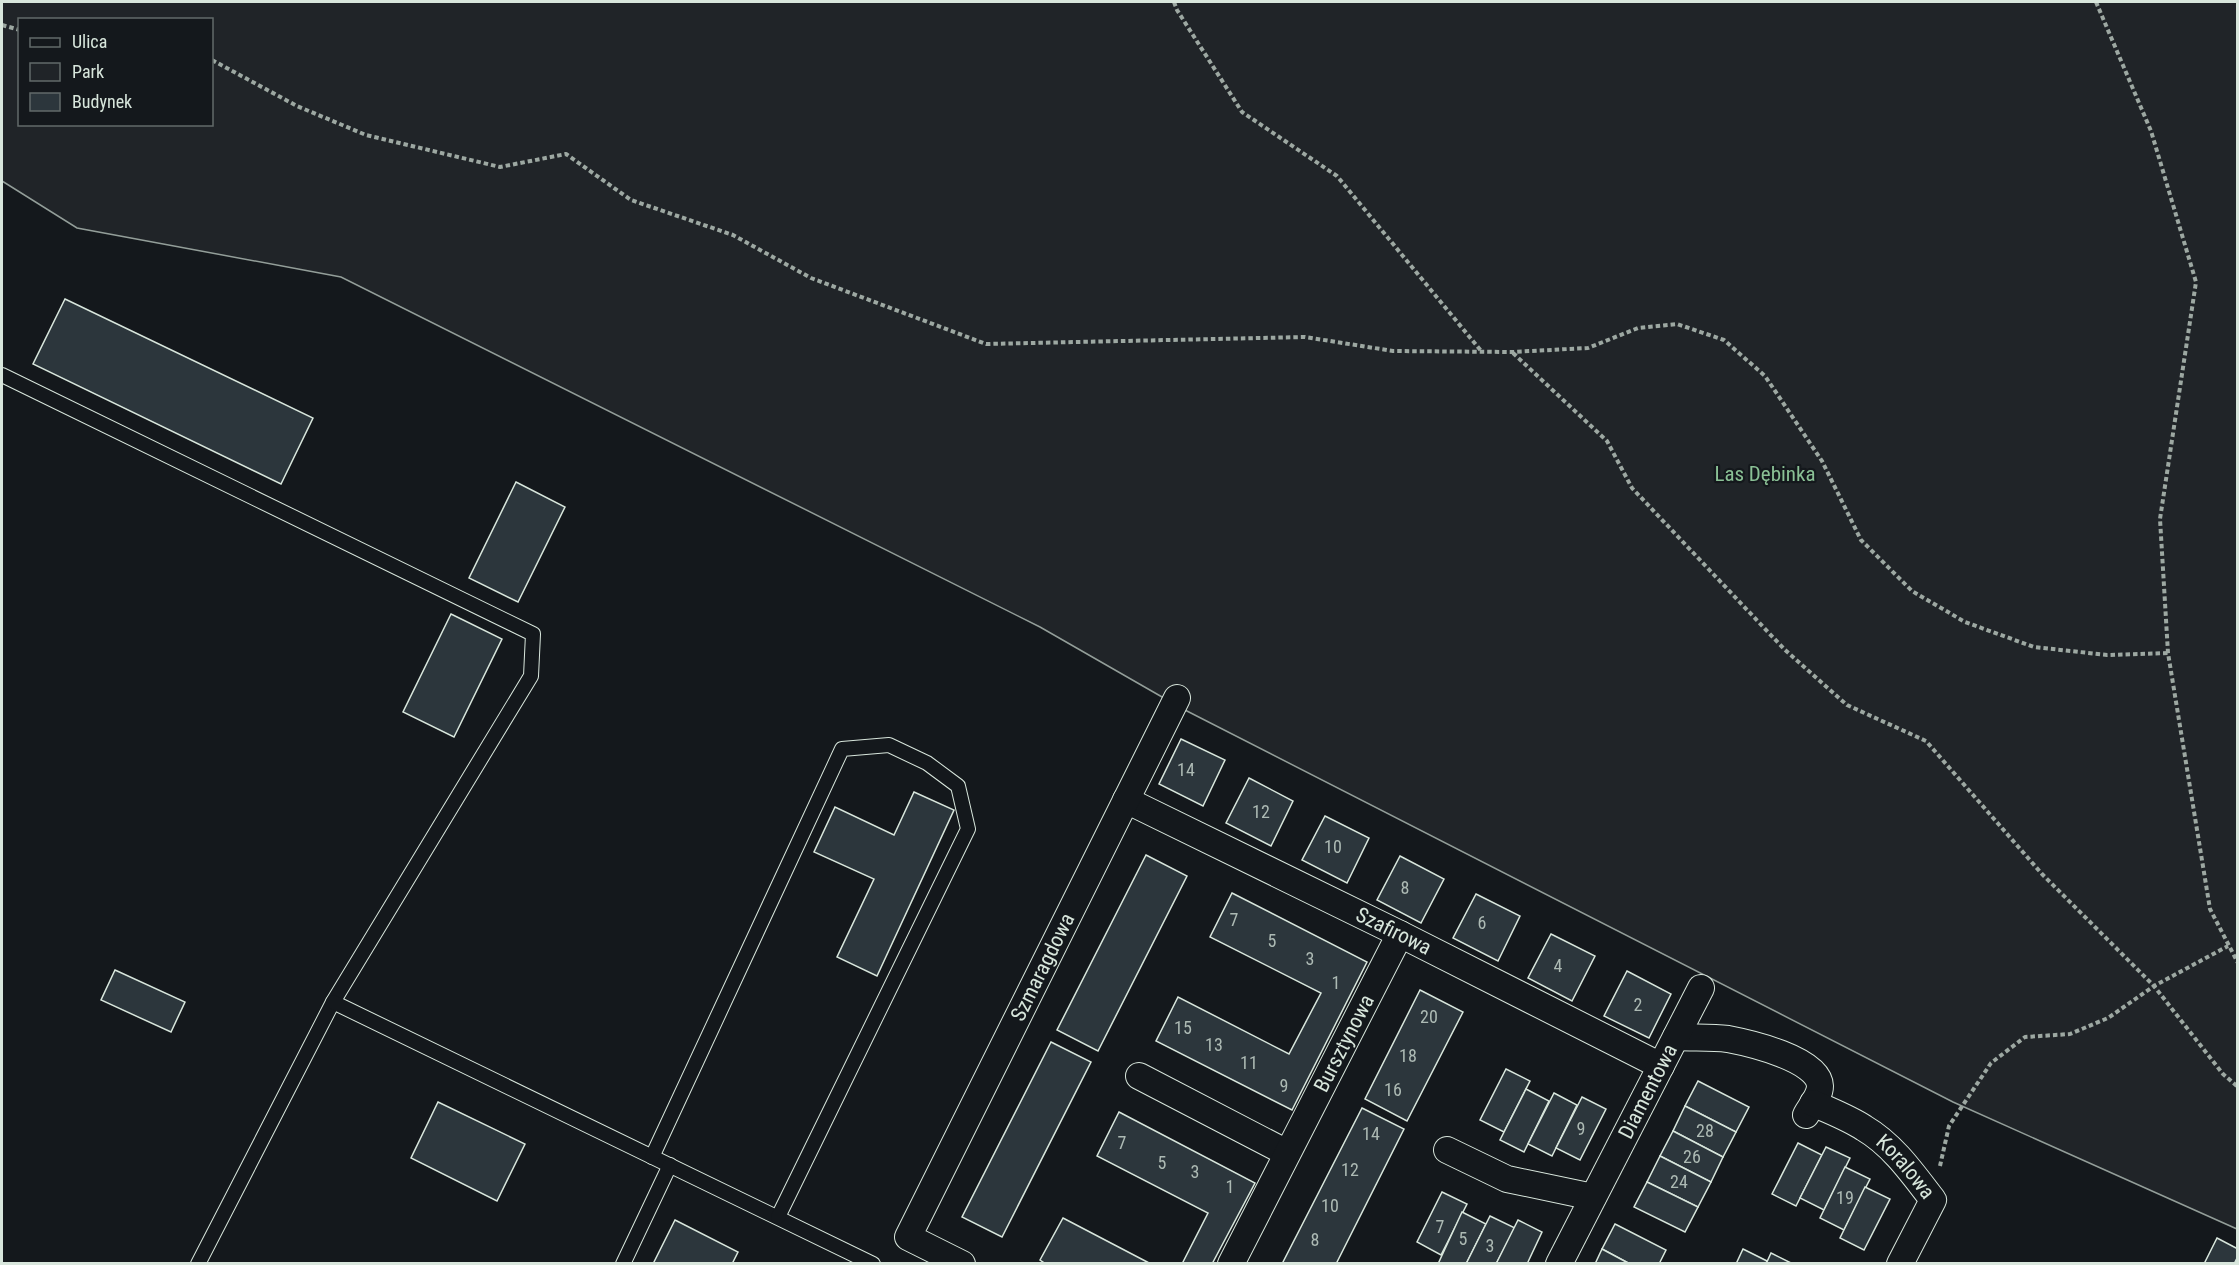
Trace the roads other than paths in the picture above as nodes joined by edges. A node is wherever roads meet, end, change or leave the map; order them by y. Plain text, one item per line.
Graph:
1 (2, 375) edge
2 (1177, 698) dead end
3 (1126, 800) junction
4 (1400, 934) junction
5 (1701, 988) dead end
6 (333, 1002) junction
7 (1676, 1037) junction
8 (1661, 1066) junction
9 (1138, 1076) dead end
10 (1447, 1150) dead end
11 (1287, 1153) junction
12 (652, 1156) junction
13 (670, 1165) junction
14 (1593, 1197) junction
15 (778, 1217) junction
16 (198, 1263) edge
17 (623, 1263) edge
18 (873, 1263) edge
19 (962, 1263) edge
20 (1230, 1263) edge
21 (1559, 1263) edge
22 (1900, 1263) edge

1 - 6 lane
2 - 3 street, Szmaragdowa
3 - 4 street, Szafirowa
3 - 19 street, Szmaragdowa
4 - 8 street, Szafirowa
4 - 11 street, Bursztynowa
5 - 7 street, Diamentowa
6 - 12 lane
6 - 16 lane
7 - 8 street, Diamentowa
7 - 22 street, Koralowa
8 - 14 street, Diamentowa
9 - 11 street
10 - 14 street
11 - 20 street, Bursztynowa
12 - 13 lane
12 - 15 lane
13 - 15 lane
13 - 17 lane
14 - 21 street, Diamentowa
15 - 18 lane

